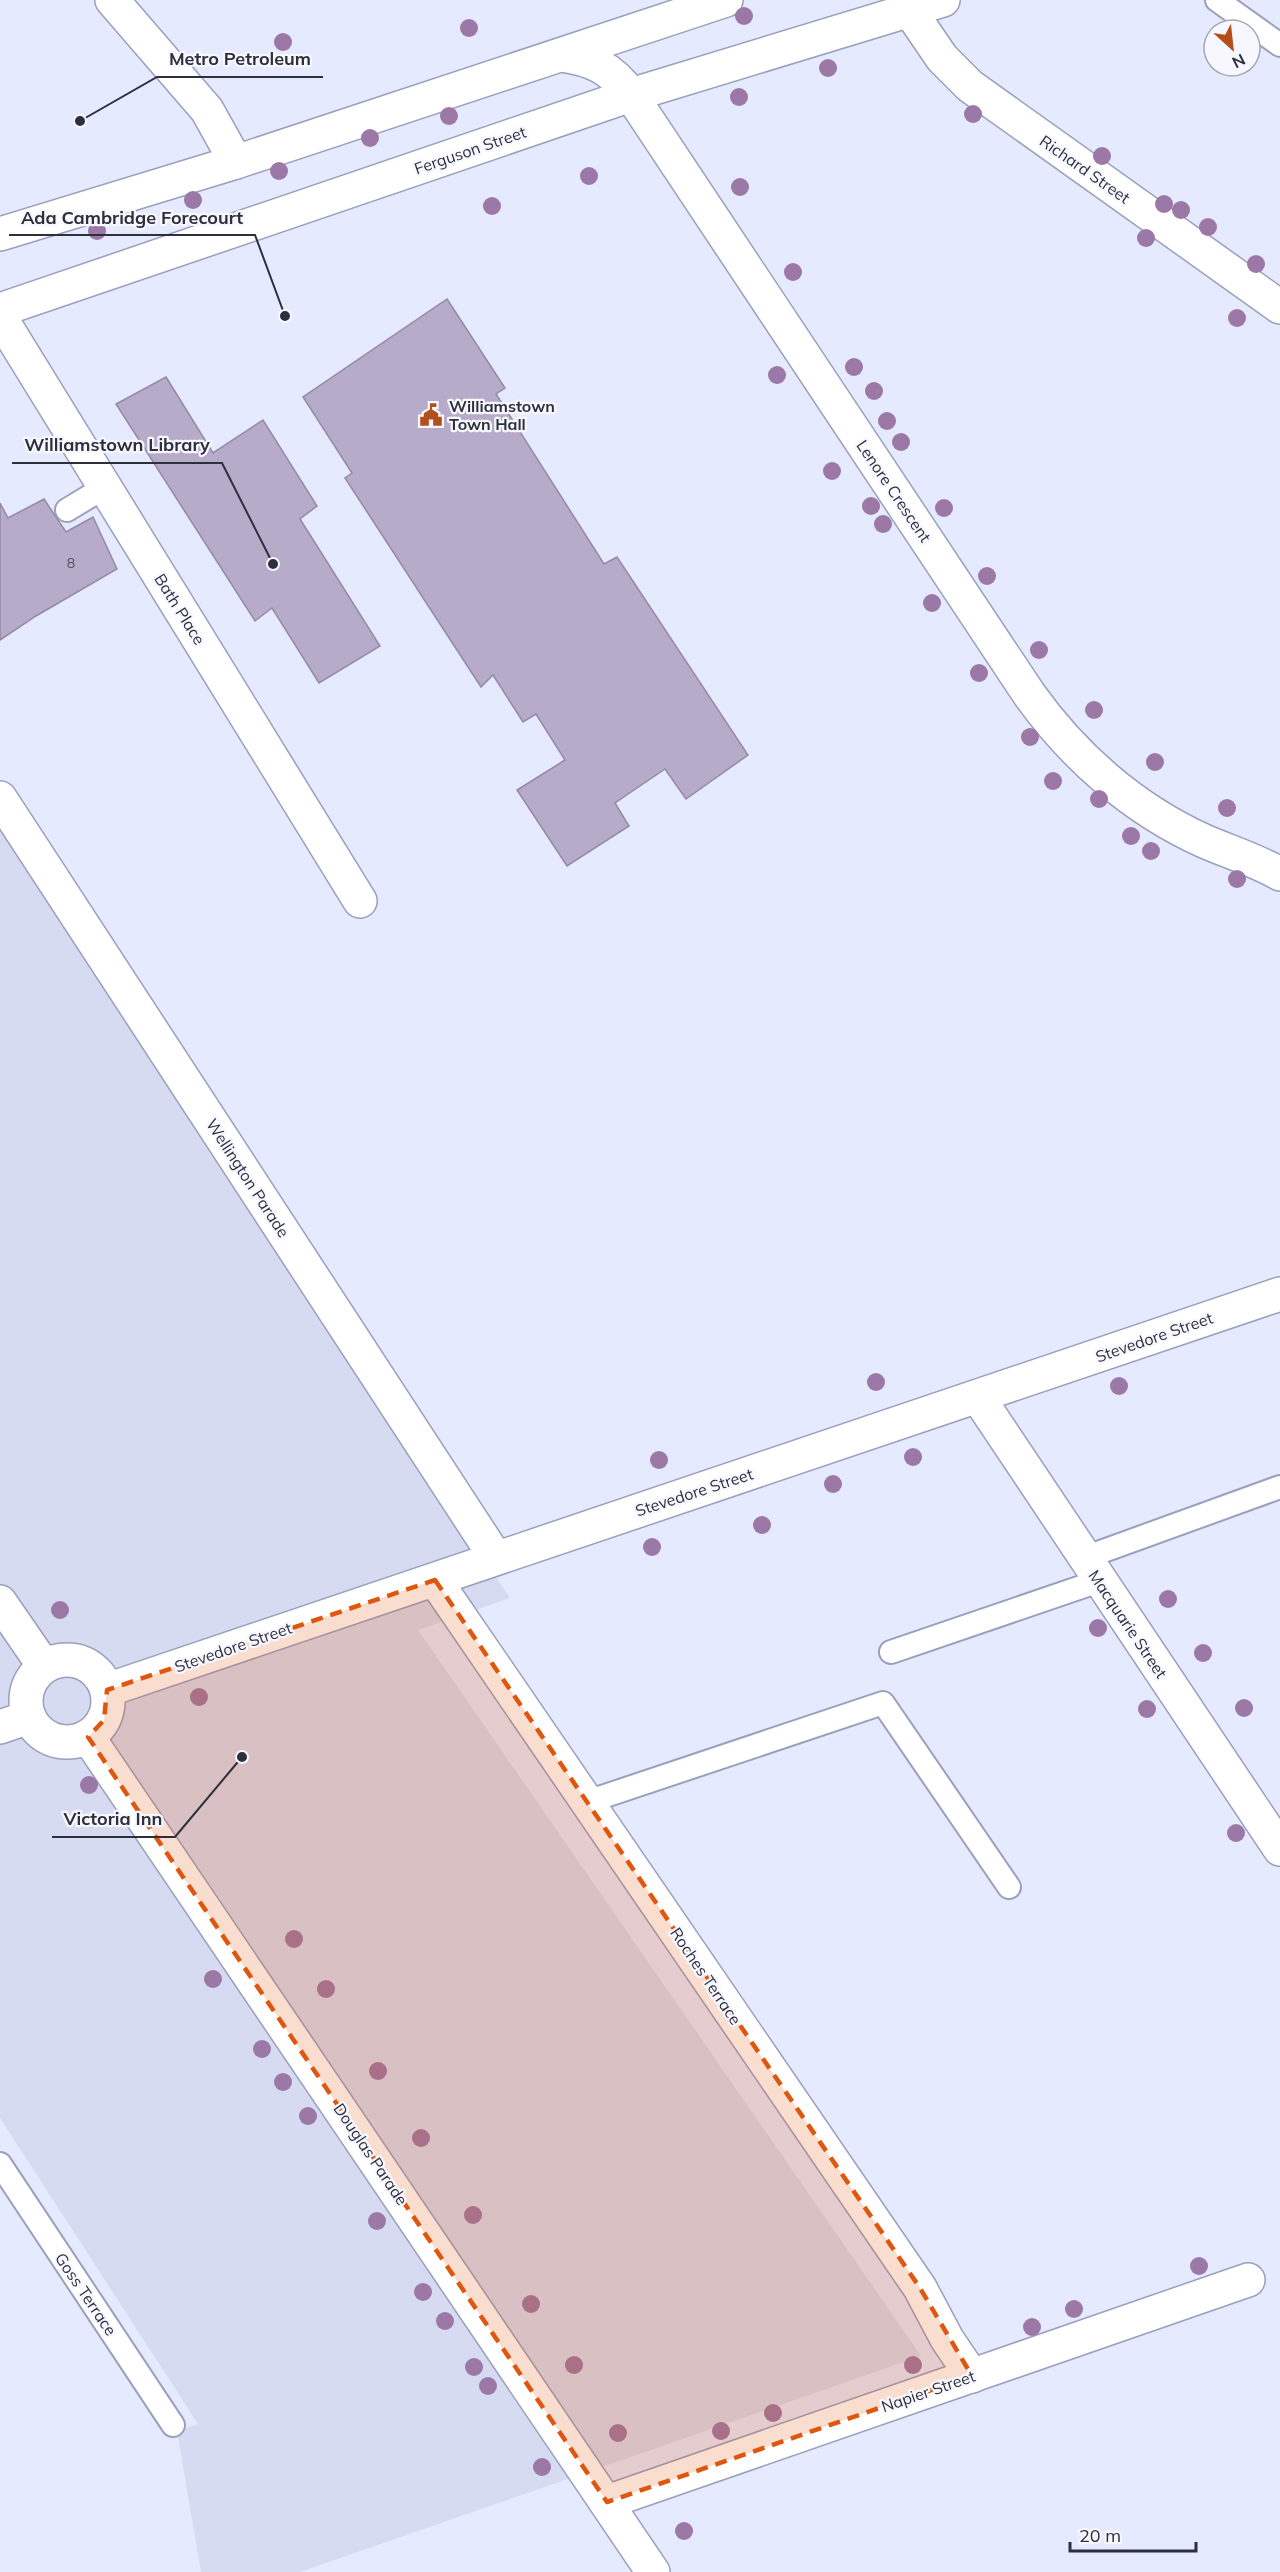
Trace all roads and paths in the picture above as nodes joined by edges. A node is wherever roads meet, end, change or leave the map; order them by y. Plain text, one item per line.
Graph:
1 (112, 0) edge
2 (726, 0) edge
3 (943, 0) edge
4 (1217, 0) edge
5 (910, 11) junction
6 (1280, 45) edge
7 (562, 55) junction
8 (631, 95) junction
9 (236, 162) junction
10 (0, 234) edge
11 (1280, 307) edge
12 (0, 309) edge
13 (0, 316) edge
14 (105, 487) junction
15 (67, 510) dead end
16 (0, 798) edge
17 (1280, 874) edge
18 (360, 901) dead end
19 (1280, 1294) edge
20 (978, 1397) junction
21 (1280, 1487) edge
22 (496, 1558) junction
23 (1091, 1569) junction
24 (435, 1580) junction
25 (0, 1602) edge
26 (891, 1652) dead end
27 (44, 1666) junction
28 (107, 1690) junction
29 (14, 1722) edge
30 (88, 1737) junction
31 (587, 1802) junction
32 (1280, 1849) edge
33 (1008, 1887) dead end
34 (0, 2164) edge
35 (1248, 2280) dead end
36 (972, 2376) junction
37 (173, 2425) dead end
38 (607, 2502) junction
39 (653, 2572) edge

1 - 9 street
2 - 7 street
3 - 5 street, Ferguson Street
4 - 6 lane
5 - 8 street, Ferguson Street
5 - 11 street, Richard Street
7 - 8 street, Lenore Crescent
7 - 9 street
8 - 12 street, Ferguson Street
8 - 17 street, Lenore Crescent
9 - 10 street
13 - 14 street, Bath Place
14 - 15 lane
14 - 18 street, Bath Place
16 - 22 street, Wellington Parade
19 - 20 street, Stevedore Street
20 - 22 street, Stevedore Street
20 - 23 street, Macquarie Street
21 - 23 lane
22 - 24 street, Stevedore Street
23 - 26 lane
23 - 32 street, Macquarie Street
24 - 28 street, Stevedore Street
24 - 31 street, Roches Terrace
25 - 27 street
27 - 28 street
27 - 29 street
28 - 30 street
29 - 30 street
30 - 38 street, Douglas Parade
31 - 33 lane
31 - 36 street, Roches Terrace
34 - 37 lane, Goss Terrace
35 - 36 street, Napier Street
36 - 38 street, Napier Street
38 - 39 street, Douglas Parade

